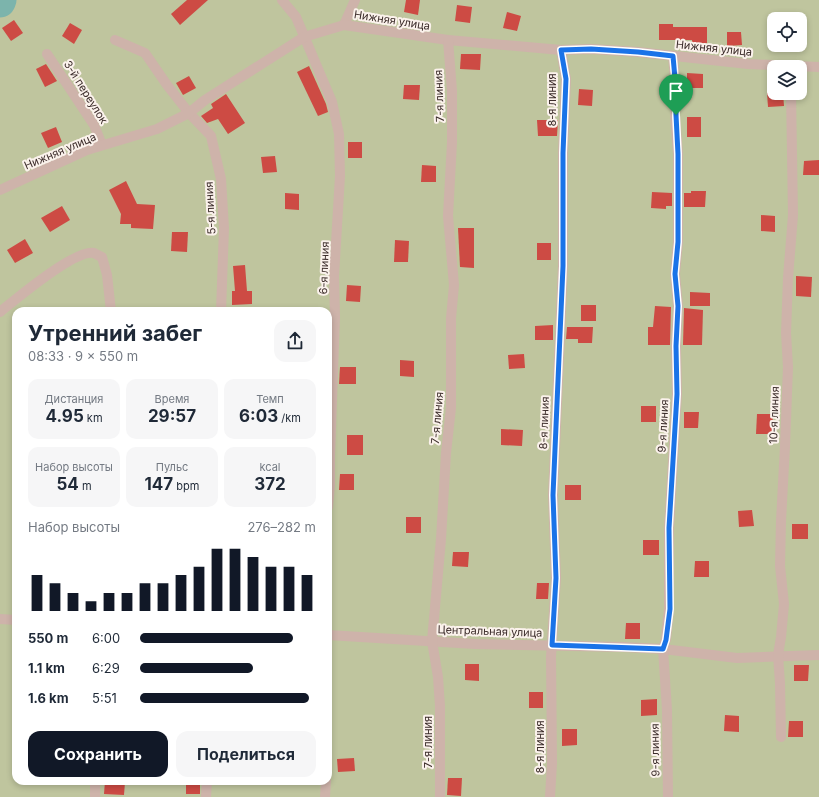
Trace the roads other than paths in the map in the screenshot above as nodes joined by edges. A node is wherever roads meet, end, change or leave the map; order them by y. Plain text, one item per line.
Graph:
1 (282, 0) edge
2 (355, 0) edge
3 (344, 25) junction
4 (304, 37) junction
5 (115, 40) dead end
6 (448, 40) junction
7 (561, 50) junction
8 (47, 54) dead end
9 (673, 56) junction
10 (767, 65) edge
11 (807, 67) edge
12 (819, 67) edge
13 (791, 100) edge
14 (189, 113) junction
15 (102, 145) junction
16 (0, 190) edge
17 (110, 307) edge
18 (221, 307) edge
19 (0, 312) edge
20 (332, 400) edge
21 (0, 619) edge
22 (12, 620) edge
23 (332, 635) edge
24 (432, 641) junction
25 (552, 645) junction
26 (663, 649) junction
27 (778, 655) junction
28 (819, 655) edge
29 (781, 737) dead end
30 (95, 785) edge
31 (207, 785) edge
32 (326, 785) edge
33 (95, 797) edge
34 (206, 797) edge
35 (325, 797) edge
36 (440, 797) edge
37 (550, 797) edge
38 (668, 797) edge

1 - 4 street, 6-я линия
2 - 3 street
3 - 4 street, Нижняя улица
3 - 6 street, Нижняя улица
4 - 14 street, Нижняя улица
4 - 20 street, 6-я линия
5 - 14 street, 5-я линия
6 - 7 street, Нижняя улица
6 - 24 street, 7-я линия
7 - 9 street, Нижняя улица
7 - 25 street, 8-я линия
8 - 15 street, 3-й переулок
9 - 10 street, Нижняя улица
9 - 26 street, 9-я линия
11 - 12 street, Нижняя улица
13 - 27 street, 10-я линия
14 - 15 street, Нижняя улица
14 - 18 street, 5-я линия
15 - 16 street, Нижняя улица
17 - 19 street
21 - 22 street
23 - 24 street, Центральная улица
24 - 25 street, Центральная улица
24 - 36 street, 7-я линия
25 - 26 street, Центральная улица
25 - 37 street, 8-я линия
26 - 27 street, Центральная улица
26 - 38 street, 9-я линия
27 - 28 street, Центральная улица
27 - 29 street, 10-я линия
30 - 33 street
31 - 34 street
32 - 35 street

